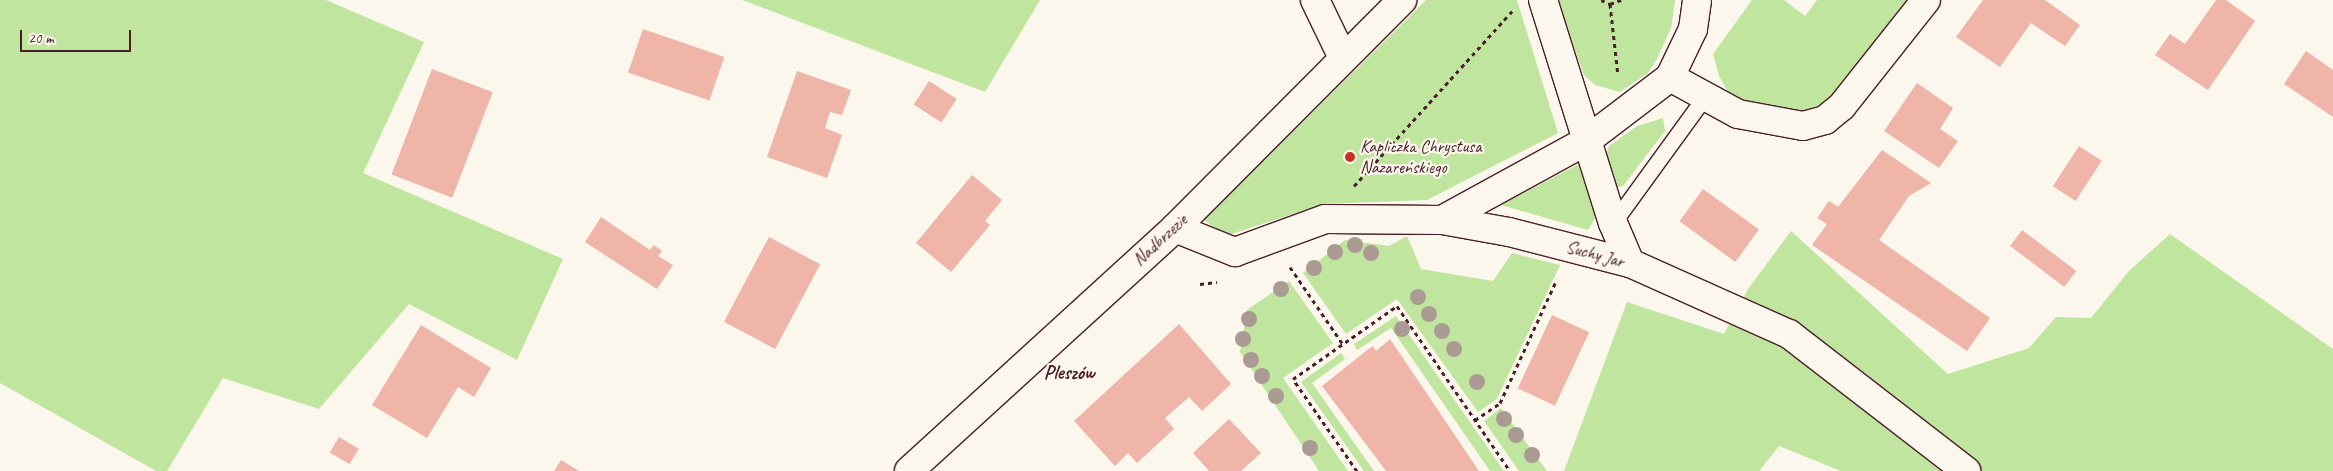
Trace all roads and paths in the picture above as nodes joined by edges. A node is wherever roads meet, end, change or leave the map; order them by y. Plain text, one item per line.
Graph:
1 (1315, 0) edge
2 (1402, 0) edge
3 (1601, 0) edge
4 (1621, 0) edge
5 (1697, 0) edge
6 (1926, 0) edge
7 (1531, 2) edge
8 (1610, 4) junction
9 (1343, 58) junction
10 (1670, 77) junction
11 (1703, 99) junction
12 (1623, 116) junction
13 (1586, 141) junction
14 (1325, 219) junction
15 (1442, 220) junction
16 (1612, 222) junction
17 (1175, 228) junction
18 (1572, 248) junction
19 (1630, 263) junction
20 (1295, 275) dead end
21 (1342, 344) junction
22 (1475, 420) junction
23 (909, 471) edge
24 (1357, 471) edge
25 (1510, 471) edge
26 (1966, 471) edge

1 - 9 street
2 - 9 street, Nadbrzezie
3 - 8 path
4 - 8 path
5 - 10 street
6 - 11 street
7 - 13 street
7 - 14 path
8 - 12 path
9 - 17 street, Nadbrzezie
10 - 11 street
10 - 12 street
11 - 16 lane
12 - 13 street
13 - 15 street
13 - 16 street
14 - 15 street, Suchy Jar
14 - 17 street, Suchy Jar
15 - 18 street, Suchy Jar
16 - 19 street
17 - 23 street, Nadbrzezie
18 - 19 street, Suchy Jar
18 - 22 path
19 - 26 street, Suchy Jar
20 - 21 path
21 - 22 path
21 - 24 path
22 - 25 path

